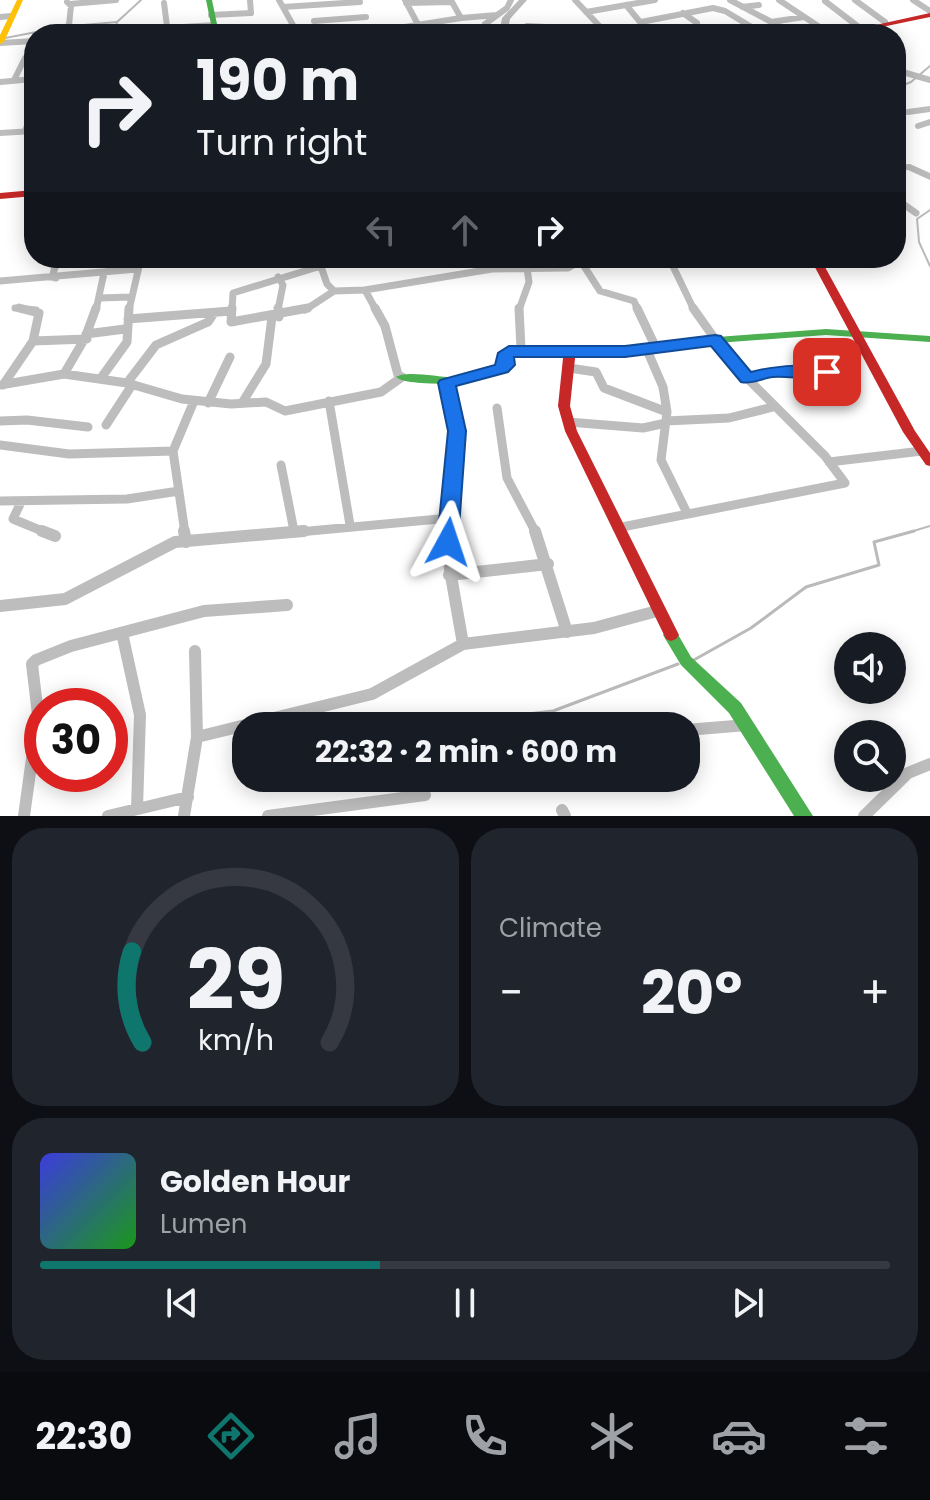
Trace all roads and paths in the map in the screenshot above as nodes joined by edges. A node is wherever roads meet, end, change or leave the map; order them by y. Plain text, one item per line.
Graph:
1 (20, 0) edge
2 (116, 0) edge
3 (209, 0) edge
4 (250, 0) edge
5 (279, 0) edge
6 (511, 0) edge
7 (575, 0) edge
8 (655, 0) edge
9 (730, 0) edge
10 (779, 0) edge
11 (855, 0) edge
12 (913, 0) edge
13 (360, 1) edge
14 (825, 1) edge
15 (69, 2) edge
16 (406, 2) edge
17 (164, 3) dead end
18 (626, 5) junction
19 (759, 5) dead end
20 (283, 7) junction
21 (742, 7) junction
22 (586, 12) junction
23 (683, 13) junction
24 (930, 14) edge
25 (497, 15) junction
26 (6, 16) edge
27 (366, 17) junction
28 (804, 17) junction
29 (461, 18) junction
30 (314, 21) dead end
31 (641, 22) junction
32 (770, 22) junction
33 (885, 22) junction
34 (697, 23) dead end
35 (69, 24) edge
36 (167, 24) edge
37 (214, 24) edge
38 (220, 24) edge
39 (292, 24) edge
40 (369, 24) edge
41 (417, 24) edge
42 (433, 24) edge
43 (485, 24) edge
44 (598, 24) edge
45 (644, 24) edge
46 (745, 24) edge
47 (774, 24) edge
48 (815, 24) edge
49 (847, 24) edge
50 (878, 24) edge
51 (885, 24) edge
52 (1, 38) edge
53 (24, 40) edge
54 (24, 60) edge
55 (14, 80) junction
56 (24, 80) edge
57 (0, 82) edge
58 (930, 109) edge
59 (908, 112) dead end
60 (930, 122) edge
61 (918, 126) dead end
62 (24, 131) edge
63 (0, 133) edge
64 (24, 191) edge
65 (0, 194) edge
66 (906, 206) edge
67 (916, 213) dead end
68 (55, 268) edge
69 (303, 268) edge
70 (322, 268) edge
71 (527, 268) junction
72 (568, 268) edge
73 (588, 268) edge
74 (673, 268) edge
75 (821, 268) edge
76 (137, 269) joint
77 (492, 269) joint
78 (104, 273) junction
79 (278, 277) junction
80 (56, 278) junction
81 (0, 281) edge
82 (365, 290) junction
83 (334, 291) junction
84 (130, 297) junction
85 (100, 298) junction
86 (15, 308) dead end
87 (231, 311) junction
88 (214, 313) junction
89 (275, 317) junction
90 (127, 324) junction
91 (857, 334) junction
92 (86, 336) junction
93 (930, 339) edge
94 (715, 340) junction
95 (33, 341) junction
96 (521, 349) junction
97 (570, 349) junction
98 (652, 349) junction
99 (230, 357) dead end
100 (569, 368) junction
101 (827, 372) dead end
102 (64, 374) junction
103 (402, 377) junction
104 (101, 378) junction
105 (747, 378) junction
106 (446, 383) junction
107 (130, 384) junction
108 (2, 385) edge
109 (194, 401) junction
110 (329, 401) junction
111 (208, 403) junction
112 (242, 403) junction
113 (773, 407) junction
114 (497, 408) dead end
115 (0, 421) edge
116 (568, 422) junction
117 (666, 422) junction
118 (106, 425) dead end
119 (88, 427) dead end
120 (0, 445) edge
121 (173, 451) junction
122 (922, 451) junction
123 (829, 462) junction
124 (930, 462) edge
125 (281, 465) dead end
126 (179, 491) junction
127 (0, 501) edge
128 (21, 502) junction
129 (687, 513) junction
130 (450, 518) junction
131 (350, 525) junction
132 (617, 528) junction
133 (294, 531) junction
134 (55, 536) dead end
135 (186, 542) junction
136 (548, 564) junction
137 (449, 575) junction
138 (287, 605) dead end
139 (0, 606) edge
140 (657, 611) junction
141 (567, 632) junction
142 (122, 633) junction
143 (463, 644) junction
144 (195, 651) dead end
145 (747, 725) junction
146 (700, 729) edge
147 (197, 737) junction
148 (930, 764) edge
149 (425, 795) dead end
150 (188, 797) junction
151 (137, 808) junction
152 (24, 816) edge
153 (108, 816) edge
154 (184, 816) edge
155 (268, 816) edge
156 (804, 816) edge
157 (864, 816) edge

1 - 26 street
2 - 15 street
3 - 37 street
4 - 38 street
5 - 20 street
6 - 25 street
7 - 22 street
8 - 18 street
9 - 21 street
10 - 28 street
11 - 33 street
12 - 24 street
13 - 20 street
13 - 27 street
14 - 49 street
15 - 35 street
16 - 29 street
16 - 41 street
17 - 36 street
18 - 22 street
18 - 31 street
19 - 21 street
20 - 39 street
21 - 32 street
22 - 44 street
23 - 31 street
23 - 34 street
23 - 46 street
24 - 33 street
24 - 51 street
25 - 29 street
25 - 43 street
26 - 52 street
27 - 30 street
27 - 40 street
28 - 32 street
28 - 48 street
29 - 42 street
31 - 45 street
32 - 47 street
33 - 50 street
52 - 53 street
54 - 55 street
55 - 56 street
55 - 57 street
58 - 59 street
60 - 61 street
62 - 63 street
64 - 65 street
66 - 67 street
68 - 80 street
69 - 79 street
70 - 83 street
71 - 72 street
71 - 77 street
71 - 96 street
73 - 98 street
74 - 94 street
75 - 91 street
76 - 78 street
76 - 84 street
77 - 82 street
78 - 80 street
78 - 85 street
79 - 87 street
79 - 89 street
80 - 81 street
82 - 83 street
82 - 103 street
83 - 89 street
84 - 85 street
84 - 90 street
85 - 92 street
86 - 95 street
87 - 88 street
87 - 89 street
88 - 90 street
88 - 107 street
89 - 112 street
90 - 92 street
90 - 104 street
91 - 93 street
91 - 94 street
91 - 122 street
92 - 95 street
92 - 102 street
94 - 98 street
94 - 105 street
95 - 108 street
96 - 97 street
96 - 106 street
97 - 98 street
97 - 100 street
98 - 117 street
99 - 111 street
100 - 116 street
100 - 117 street
101 - 105 street
102 - 104 street
102 - 108 street
103 - 106 street
103 - 110 street
104 - 107 street
105 - 113 street
106 - 130 street
107 - 109 street
107 - 118 street
109 - 111 street
109 - 121 street
110 - 112 street
110 - 131 street
111 - 112 street
113 - 117 street
113 - 123 street
114 - 136 street
115 - 119 street
116 - 117 street
116 - 132 street
117 - 129 street
120 - 121 street
121 - 126 street
122 - 123 street
122 - 124 street
123 - 129 street
125 - 133 street
126 - 128 street
126 - 135 street
127 - 128 street
128 - 134 street
129 - 132 street
130 - 131 street
130 - 137 street
131 - 133 street
132 - 140 street
133 - 135 street
135 - 139 street
136 - 137 street
136 - 141 street
137 - 143 street
138 - 142 street
140 - 141 street
140 - 145 street
141 - 143 street
142 - 151 street
142 - 152 street
143 - 147 street
144 - 147 street
145 - 146 street
145 - 156 street
147 - 150 street
148 - 157 street
149 - 155 street
150 - 151 street
150 - 154 street
151 - 153 street

